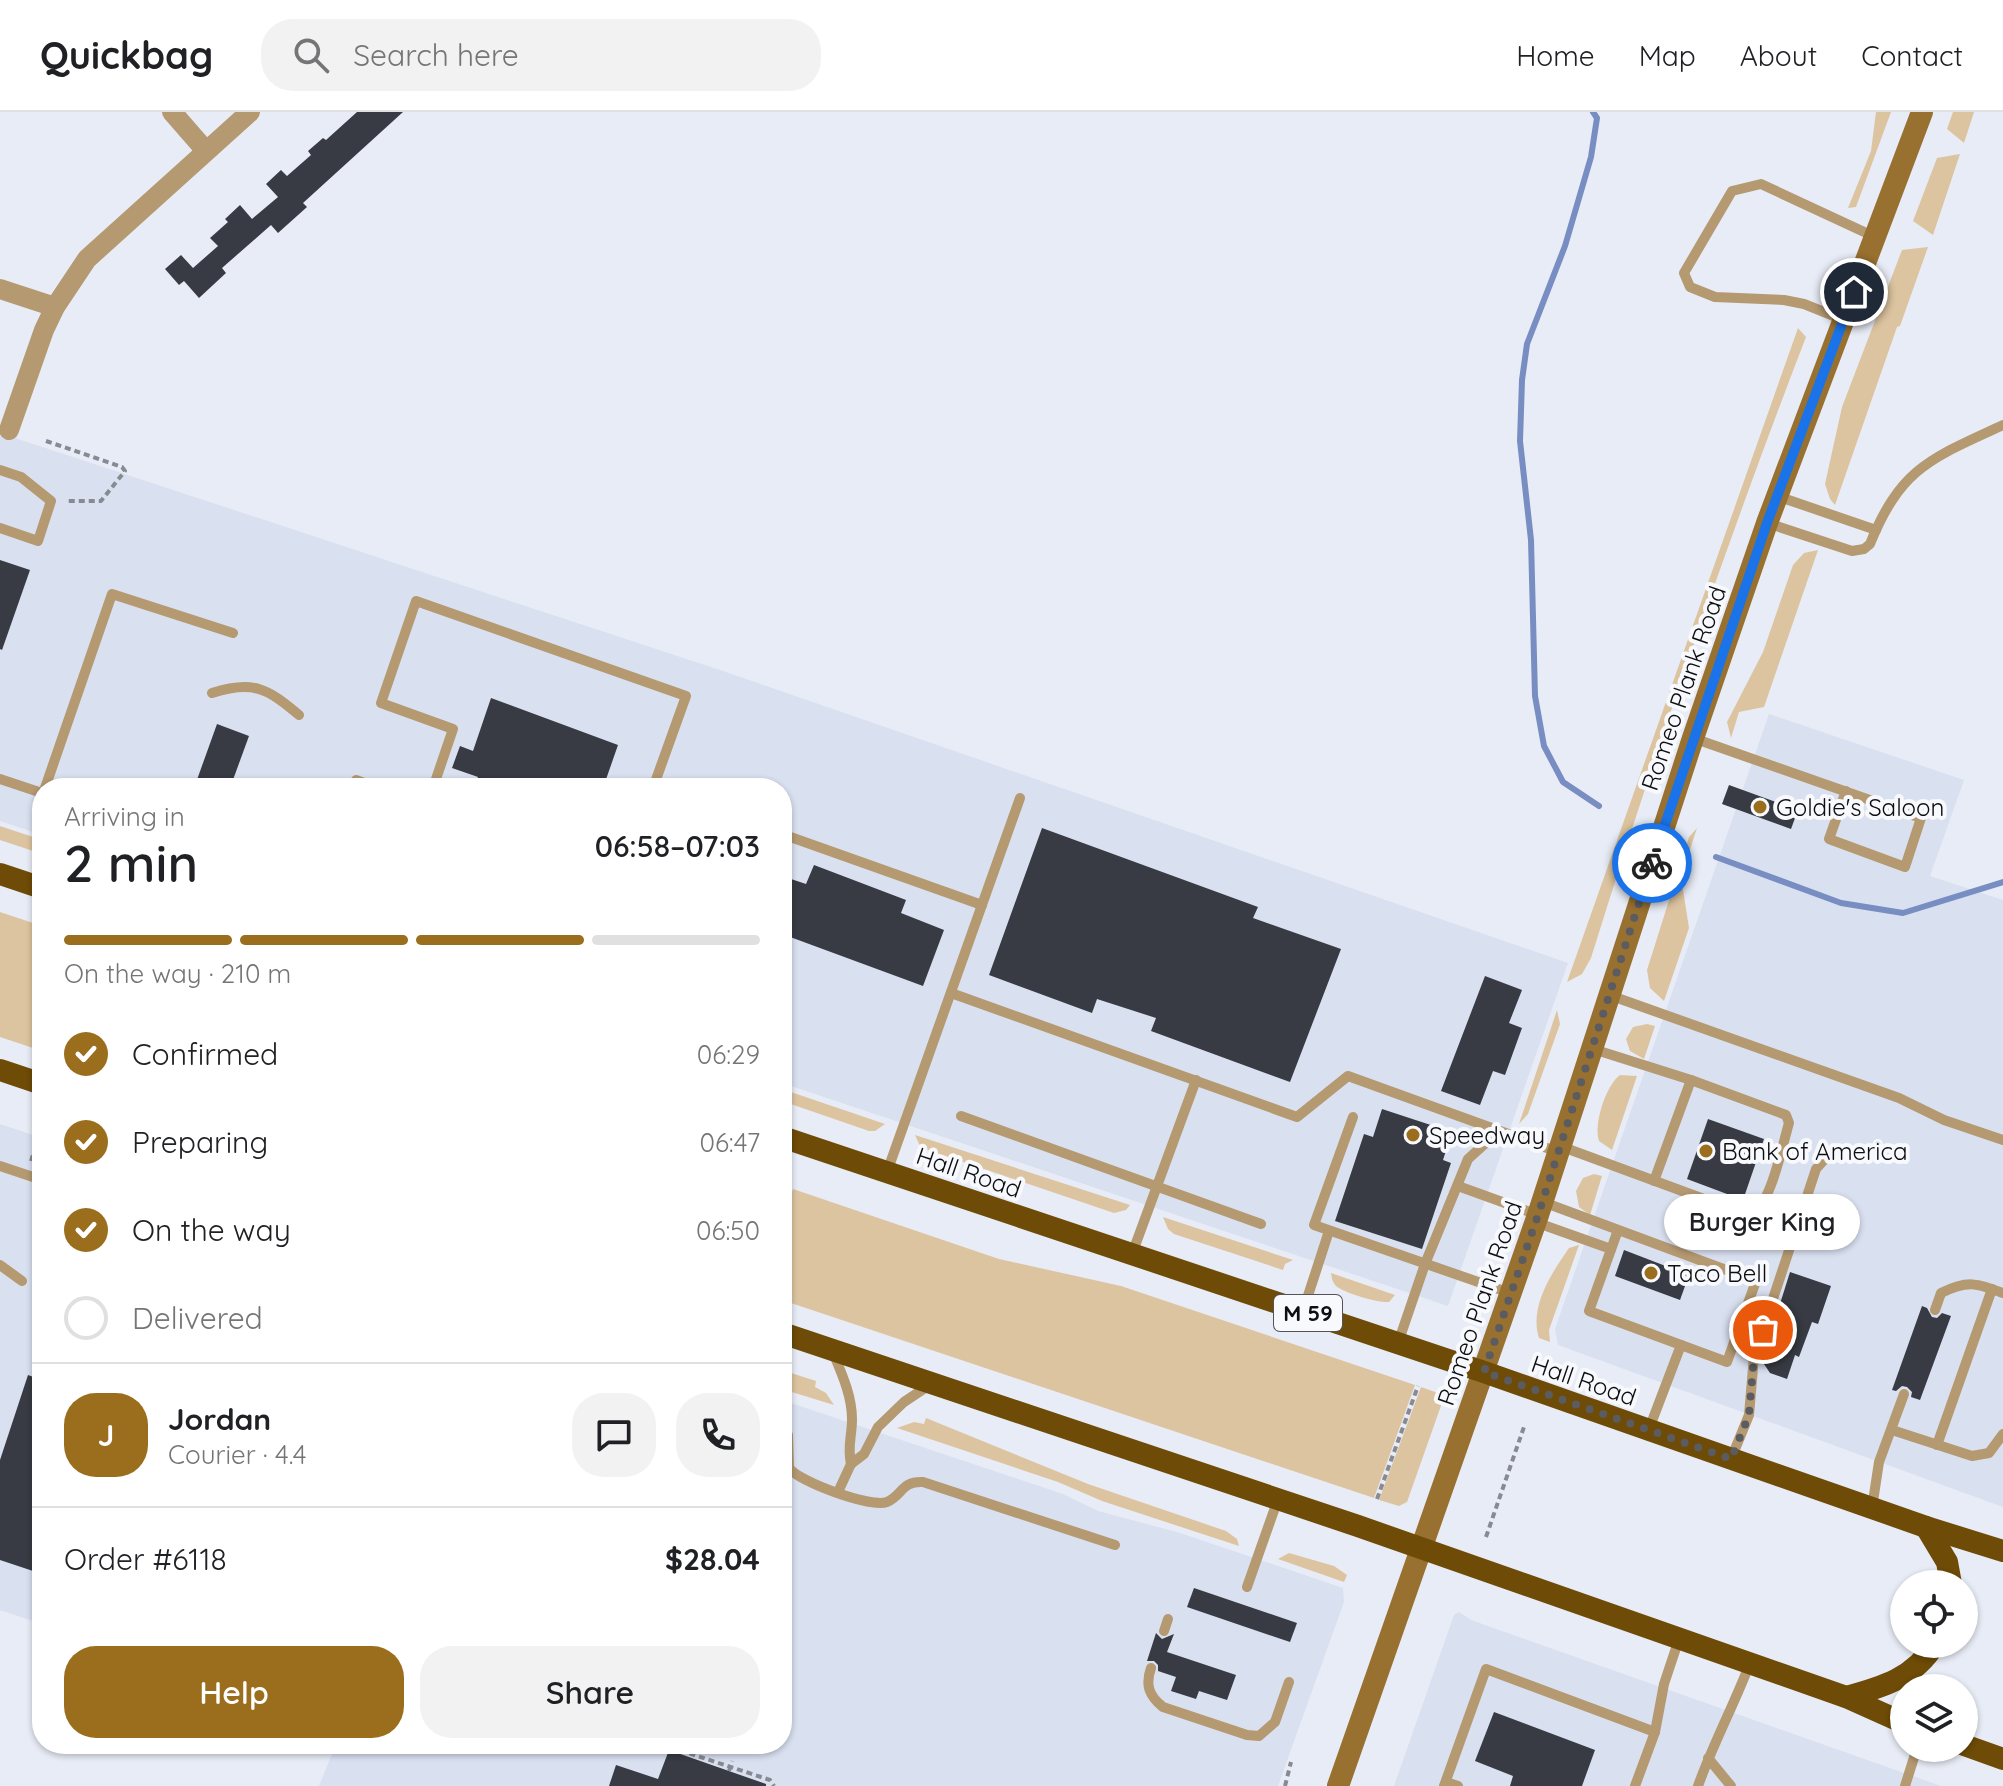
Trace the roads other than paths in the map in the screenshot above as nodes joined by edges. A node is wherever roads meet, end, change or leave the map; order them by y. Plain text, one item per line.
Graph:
1 (172, 112) edge
2 (250, 112) edge
3 (1922, 112) edge
4 (206, 151) junction
5 (1875, 237) junction
6 (0, 289) edge
7 (55, 307) junction
8 (1844, 320) junction
9 (2003, 425) edge
10 (9, 430) dead end
11 (0, 470) edge
12 (1777, 496) junction
13 (1767, 523) junction
14 (0, 528) edge
15 (1876, 530) junction
16 (233, 633) dead end
17 (212, 693) dead end
18 (299, 715) dead end
19 (1693, 738) junction
20 (48, 778) edge
21 (436, 778) edge
22 (657, 778) edge
23 (0, 779) edge
24 (1846, 791) junction
25 (32, 792) edge
26 (1020, 798) dead end
27 (792, 838) edge
28 (0, 874) edge
29 (32, 885) edge
30 (982, 905) junction
31 (951, 993) junction
32 (1609, 995) junction
33 (1592, 1049) junction
34 (0, 1070) edge
35 (1196, 1080) junction
36 (1691, 1080) junction
37 (32, 1081) edge
38 (961, 1116) dead end
39 (1353, 1117) dead end
40 (1499, 1131) junction
41 (792, 1140) edge
42 (2003, 1140) edge
43 (811, 1147) junction
44 (1559, 1149) junction
45 (1833, 1150) dead end
46 (792, 1154) edge
47 (0, 1166) edge
48 (887, 1172) junction
49 (32, 1177) edge
50 (1654, 1181) junction
51 (1458, 1186) junction
52 (1158, 1187) junction
53 (1538, 1213) junction
54 (1261, 1224) dead end
55 (1618, 1230) junction
56 (1329, 1231) junction
57 (1611, 1249) junction
58 (1132, 1254) junction
59 (1425, 1264) junction
60 (0, 1265) edge
61 (22, 1281) dead end
62 (1998, 1291) edge
63 (1510, 1293) junction
64 (1935, 1310) dead end
65 (1303, 1311) junction
66 (792, 1336) edge
67 (1398, 1343) junction
68 (1681, 1345) junction
69 (832, 1350) junction
70 (1484, 1372) junction
71 (933, 1383) junction
72 (1904, 1394) dead end
73 (1648, 1430) junction
74 (1892, 1430) junction
75 (2003, 1434) edge
76 (1937, 1445) junction
77 (1731, 1459) junction
78 (851, 1464) junction
79 (792, 1471) edge
80 (838, 1492) junction
81 (1278, 1499) junction
82 (1872, 1508) junction
83 (1926, 1527) junction
84 (1115, 1545) dead end
85 (1421, 1548) junction
86 (2003, 1551) edge
87 (1948, 1570) edge
88 (1247, 1587) dead end
89 (1168, 1619) dead end
90 (1164, 1631) dead end
91 (1679, 1638) junction
92 (1926, 1658) edge
93 (1750, 1663) junction
94 (1151, 1668) dead end
95 (1289, 1682) dead end
96 (1846, 1697) junction
97 (1890, 1717) edge
98 (1655, 1732) junction
99 (1978, 1750) edge
100 (1708, 1758) junction
101 (2003, 1759) edge
102 (1913, 1762) edge
103 (1445, 1784) edge
104 (1338, 1786) edge
105 (1458, 1786) edge
106 (1635, 1786) edge
107 (1698, 1786) edge
108 (1731, 1786) edge
109 (1905, 1786) edge

1 - 4 street
2 - 4 street
3 - 5 main road, Romeo Plank Road
4 - 7 street
5 - 8 main road, Romeo Plank Road
5 - 8 lane
6 - 7 street
7 - 10 street
8 - 12 main road, Romeo Plank Road
9 - 15 lane
11 - 14 lane
12 - 13 main road, Romeo Plank Road
12 - 15 lane
13 - 15 lane
13 - 19 main road, Romeo Plank Road
16 - 20 lane
17 - 18 lane
19 - 24 lane
19 - 32 main road, Romeo Plank Road
21 - 22 lane
23 - 25 lane
24 - 24 lane
26 - 30 lane
27 - 30 lane
28 - 29 highway
30 - 31 lane
31 - 35 lane
31 - 48 lane
32 - 33 main road, Romeo Plank Road
32 - 42 lane
33 - 36 lane
33 - 44 main road, Romeo Plank Road
34 - 37 highway
35 - 40 lane
35 - 52 lane
36 - 50 lane
36 - 50 lane
38 - 52 lane
39 - 56 lane
40 - 44 lane
40 - 51 lane
41 - 43 highway, Hall Road / M 59
43 - 46 highway
43 - 48 highway, Hall Road / M 59
44 - 50 lane
44 - 53 main road, Romeo Plank Road
45 - 77 lane
47 - 49 lane
48 - 58 highway, Hall Road / M 59
51 - 53 lane
51 - 59 lane
52 - 54 lane
52 - 58 lane
53 - 55 lane
53 - 57 lane
53 - 63 main road, Romeo Plank Road
55 - 57 lane
55 - 68 lane
56 - 59 lane
56 - 65 lane
57 - 68 lane
58 - 65 highway, Hall Road / M 59
59 - 63 lane
59 - 67 lane
60 - 61 lane
62 - 64 lane
62 - 76 lane
63 - 70 main road, Romeo Plank Road
65 - 67 highway, Hall Road / M 59
66 - 69 highway
67 - 70 highway, Hall Road / M 59
68 - 73 lane
69 - 71 highway
69 - 78 lane
70 - 73 highway, Hall Road / M 59
70 - 85 main road, Romeo Plank Road
71 - 78 lane
71 - 81 highway
72 - 74 lane
73 - 77 highway, Hall Road / M 59
74 - 76 lane
74 - 82 lane
75 - 76 lane
77 - 82 highway, Hall Road / M 59
78 - 80 lane
79 - 80 lane
80 - 84 lane
81 - 85 highway
81 - 88 lane
82 - 83 highway, Hall Road / M 59
83 - 86 highway, Hall Road / M 59
83 - 87 highway
85 - 91 highway
85 - 104 main road, Romeo Plank Road
89 - 90 lane
91 - 93 highway
91 - 98 lane
92 - 96 highway
93 - 96 highway
93 - 100 lane
94 - 95 lane
96 - 97 highway
98 - 103 lane
98 - 106 lane
99 - 101 highway
100 - 107 lane
100 - 108 lane
102 - 109 lane
103 - 105 lane

